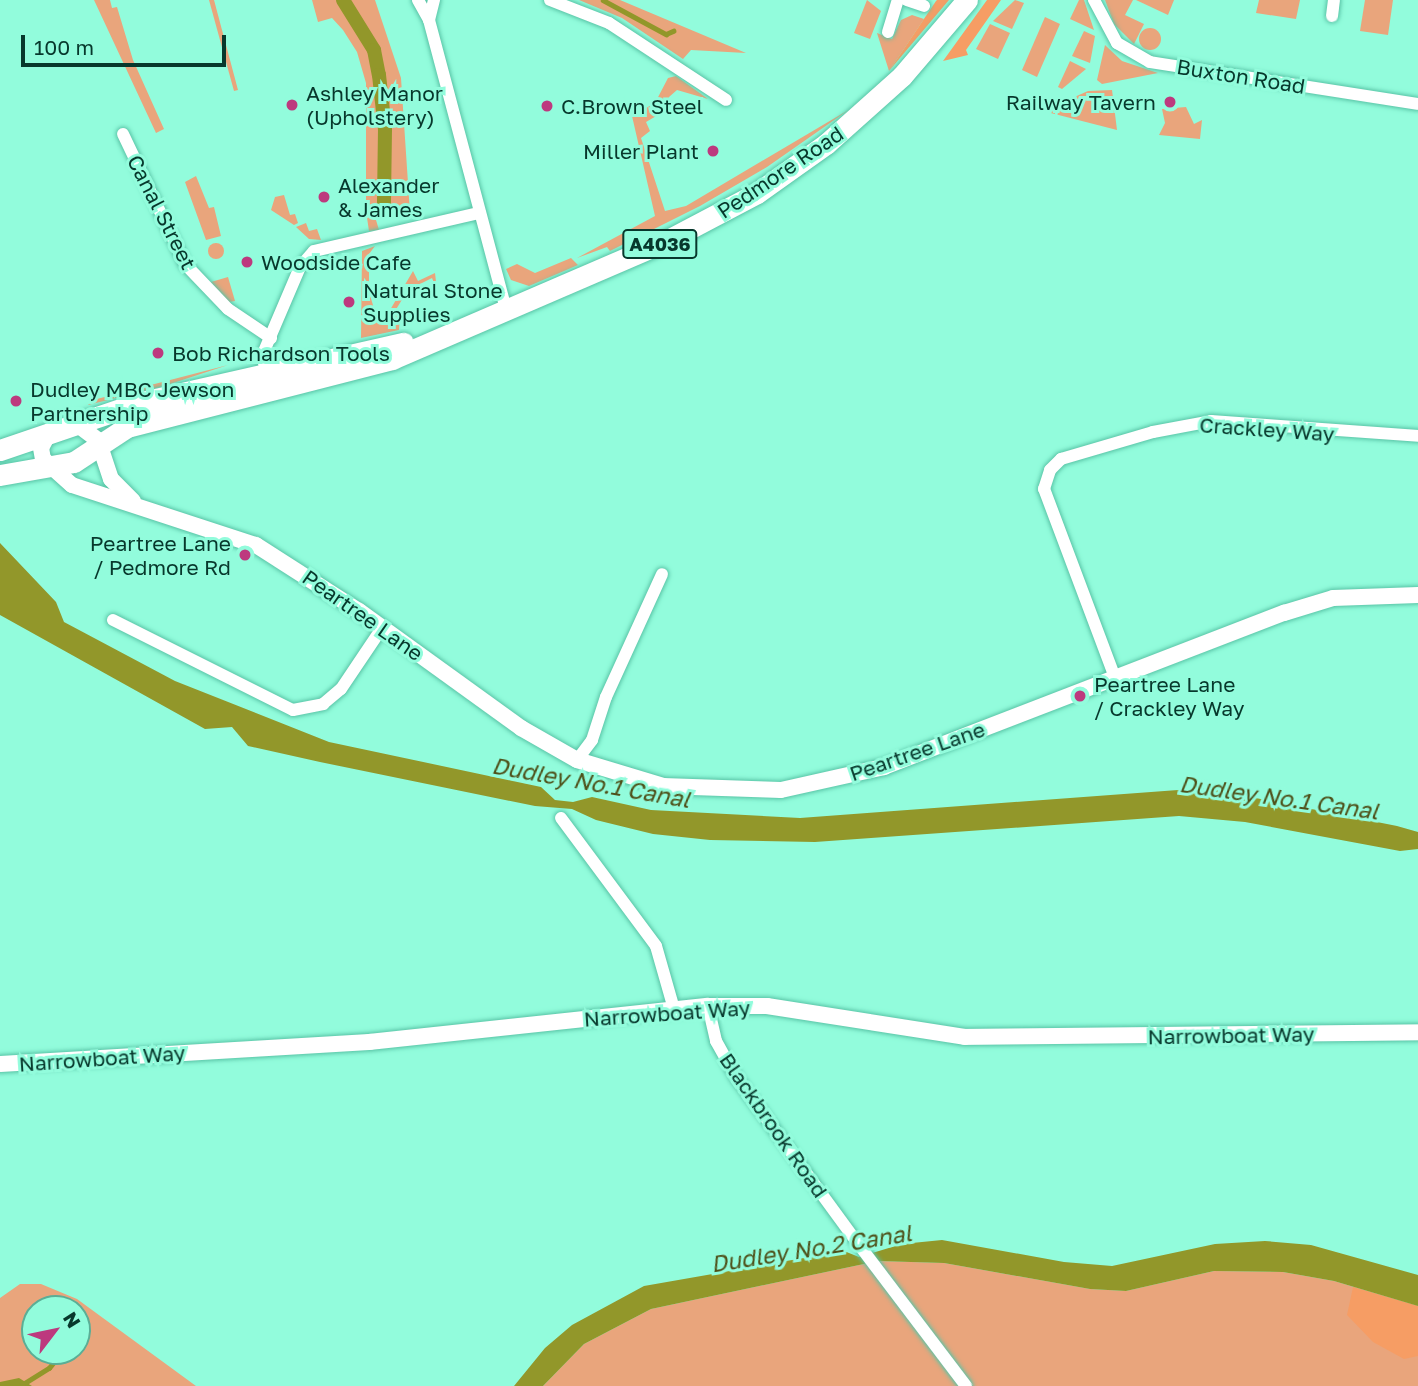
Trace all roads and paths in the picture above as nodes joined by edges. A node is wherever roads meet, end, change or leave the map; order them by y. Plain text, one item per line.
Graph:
1 (418, 0) edge
2 (434, 0) edge
3 (550, 0) edge
4 (898, 0) edge
5 (907, 0) edge
6 (967, 0) edge
7 (1094, 0) edge
8 (1334, 0) edge
9 (924, 6) dead end
10 (1332, 16) dead end
11 (429, 20) junction
12 (888, 32) dead end
13 (726, 100) dead end
14 (1418, 104) edge
15 (122, 134) dead end
16 (478, 213) junction
17 (507, 313) junction
18 (271, 338) junction
19 (277, 376) junction
20 (74, 422) junction
21 (50, 431) junction
22 (1418, 436) edge
23 (101, 446) junction
24 (4, 449) edge
25 (51, 468) junction
26 (0, 475) edge
27 (135, 503) junction
28 (662, 575) dead end
29 (1418, 595) edge
30 (113, 620) dead end
31 (382, 628) junction
32 (1114, 675) junction
33 (577, 760) junction
34 (561, 818) dead end
35 (708, 1006) junction
36 (674, 1009) junction
37 (1418, 1032) edge
38 (0, 1065) edge
39 (966, 1386) edge

1 - 11 street
2 - 11 street
3 - 13 street
4 - 12 street
5 - 9 street
6 - 17 highway, Pedmore Road / A4036
7 - 14 street, Buxton Road
8 - 10 street
11 - 16 street
15 - 18 street, Canal Street
16 - 17 street
16 - 18 street
17 - 19 highway, Pedmore Road / A4036
18 - 19 street
18 - 19 street
19 - 20 highway, Pedmore Road / A4036
19 - 23 highway, Pedmore Road / A4036
20 - 21 highway, A4036
20 - 23 street
21 - 24 highway, A4036
21 - 25 street
22 - 32 street, Crackley Way
23 - 25 highway, A4036
23 - 27 street, Peartree Lane
25 - 26 highway, A4036
25 - 27 street, Peartree Lane
27 - 31 street, Peartree Lane
28 - 33 street
29 - 32 street, Peartree Lane
30 - 31 street
31 - 33 street, Peartree Lane
32 - 33 street, Peartree Lane
34 - 36 street
35 - 36 street, Narrowboat Way
35 - 37 street, Narrowboat Way
35 - 39 street, Blackbrook Road
36 - 38 street, Narrowboat Way

